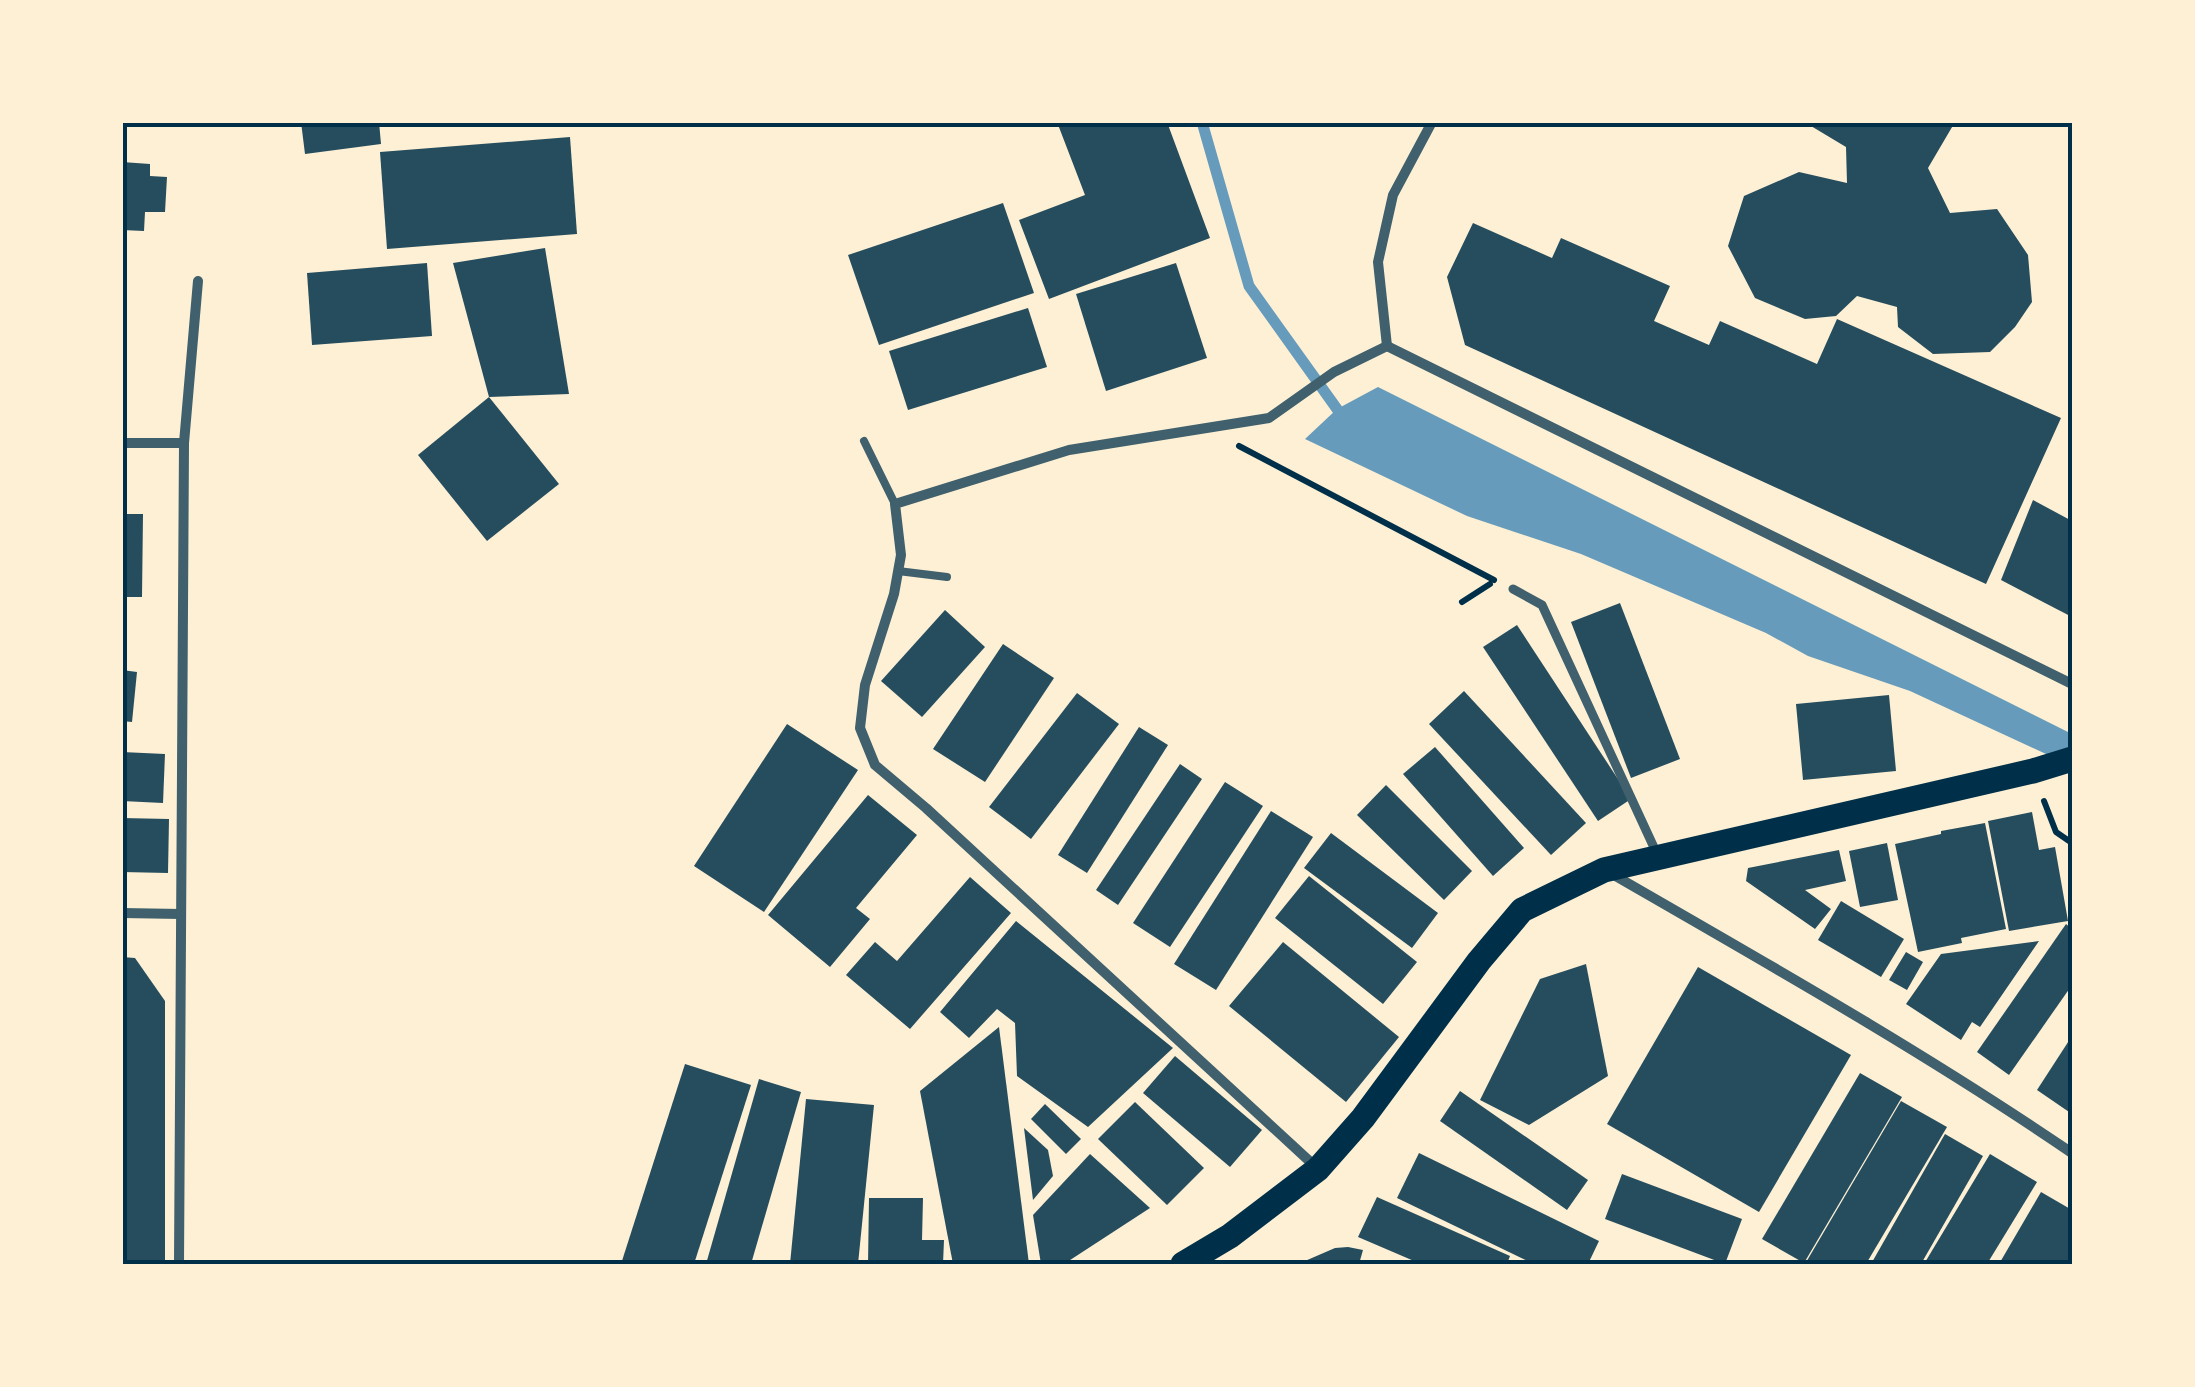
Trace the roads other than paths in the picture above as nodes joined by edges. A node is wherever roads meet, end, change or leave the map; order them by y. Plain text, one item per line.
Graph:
1 (1432, 122) edge
2 (198, 281) dead end
3 (1388, 346) junction
4 (864, 441) dead end
5 (122, 443) edge
6 (184, 443) junction
7 (895, 504) junction
8 (898, 572) junction
9 (947, 576) dead end
10 (1513, 590) dead end
11 (2072, 684) edge
12 (2072, 759) edge
13 (1658, 856) junction
14 (1604, 870) junction
15 (122, 913) edge
16 (181, 914) junction
17 (2072, 1154) edge
18 (1318, 1169) junction
19 (180, 1264) edge
20 (1183, 1264) edge

1 - 3 street
2 - 6 street
3 - 7 street
3 - 11 street
4 - 7 lane
5 - 6 street
6 - 16 street
7 - 8 street
8 - 9 lane
8 - 18 street
10 - 13 street
12 - 13 main road
13 - 14 main road
14 - 17 street
14 - 18 main road
15 - 16 street
16 - 19 street
18 - 20 main road

